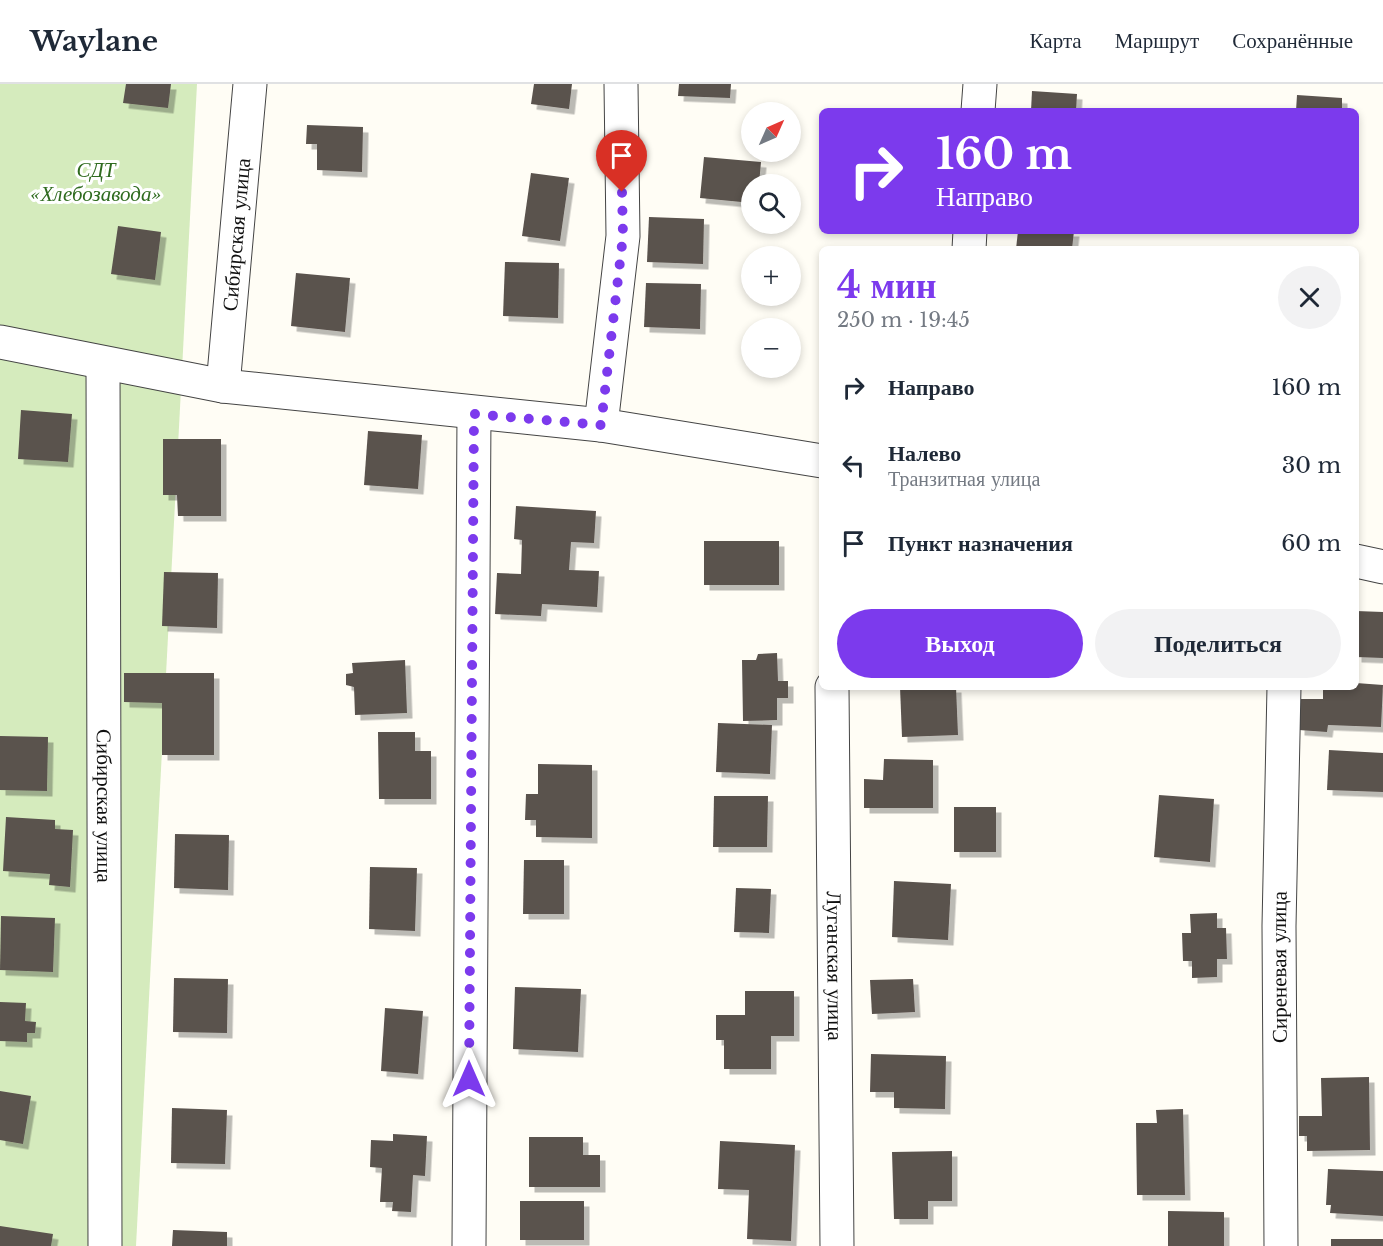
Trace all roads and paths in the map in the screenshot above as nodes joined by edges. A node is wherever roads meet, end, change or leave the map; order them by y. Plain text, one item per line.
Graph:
1 (250, 84) edge
2 (621, 84) edge
3 (980, 84) edge
4 (978, 108) edge
5 (0, 342) edge
6 (103, 365) junction
7 (223, 386) junction
8 (474, 414) junction
9 (601, 425) junction
10 (819, 461) edge
11 (1359, 562) edge
12 (1383, 567) edge
13 (832, 690) edge
14 (1284, 690) edge
15 (105, 1246) edge
16 (469, 1246) edge
17 (837, 1246) edge
18 (1281, 1246) edge

1 - 7 street, Сибирская улица
2 - 9 street
3 - 4 street
5 - 6 street
6 - 7 street
6 - 15 street, Сибирская улица
7 - 8 street
8 - 9 street
8 - 16 street
9 - 10 street
11 - 12 street
13 - 17 street, Луганская улица
14 - 18 street, Сиреневая улица

